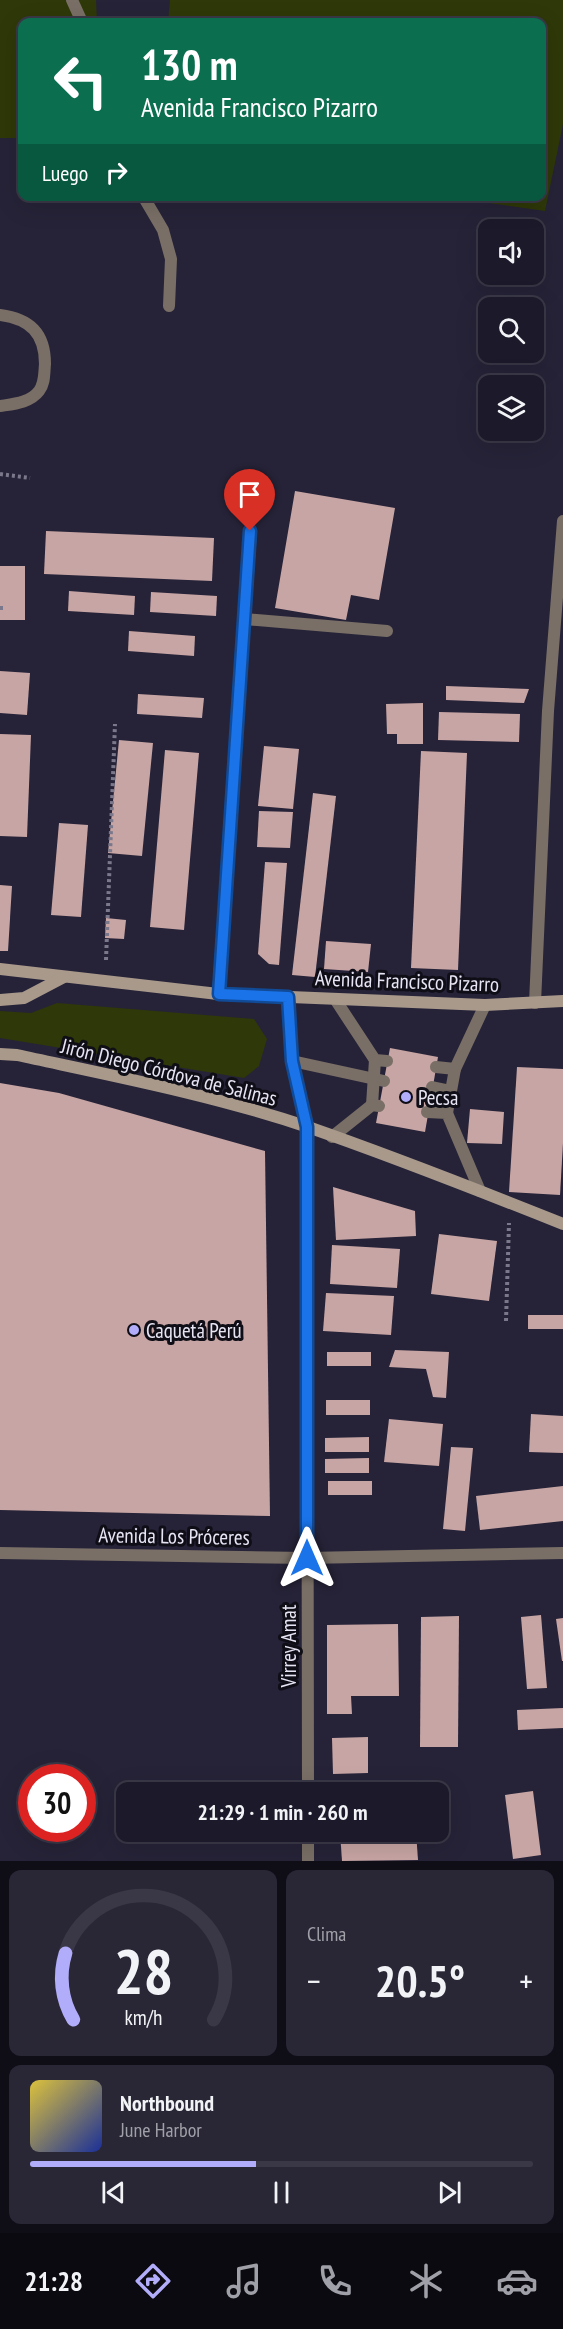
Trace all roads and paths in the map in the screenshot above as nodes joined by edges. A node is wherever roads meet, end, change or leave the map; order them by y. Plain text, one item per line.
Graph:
1 (72, 0) edge
2 (80, 18) edge
3 (146, 201) edge
4 (169, 306) dead end
5 (0, 315) edge
6 (0, 406) edge
7 (0, 474) edge
8 (30, 478) dead end
9 (563, 521) edge
10 (250, 531) dead end
11 (245, 619) junction
12 (387, 631) dead end
13 (115, 724) dead end
14 (106, 963) dead end
15 (0, 969) edge
16 (64, 976) junction
17 (219, 994) junction
18 (288, 997) junction
19 (335, 999) junction
20 (0, 1000) edge
21 (563, 1001) edge
22 (535, 1003) junction
23 (485, 1005) junction
24 (0, 1054) edge
25 (292, 1061) junction
26 (436, 1067) dead end
27 (455, 1069) junction
28 (379, 1080) junction
29 (432, 1088) dead end
30 (451, 1091) junction
31 (427, 1112) dead end
32 (447, 1113) junction
33 (307, 1127) junction
34 (332, 1137) junction
35 (480, 1191) junction
36 (510, 1203) junction
37 (563, 1224) edge
38 (506, 1321) dead end
39 (563, 1552) edge
40 (0, 1553) edge
41 (307, 1558) junction
42 (308, 1782) edge
43 (308, 1842) edge
44 (308, 1861) edge

1 - 2 street
3 - 4 street
5 - 6 street
7 - 8 path
9 - 22 street
10 - 11 street
11 - 12 street
11 - 17 street
13 - 14 path
15 - 16 main road, Avenida Francisco Pizarro
16 - 17 main road, Avenida Francisco Pizarro
16 - 20 main road
17 - 18 main road, Avenida Francisco Pizarro
18 - 19 main road, Avenida Francisco Pizarro
18 - 25 street, Virrey Amat
19 - 23 main road, Avenida Francisco Pizarro
19 - 28 street
21 - 22 main road, Avenida Francisco Pizarro
22 - 23 main road, Avenida Francisco Pizarro
23 - 27 street
24 - 33 main road, Jirón Diego Córdova de Salinas
25 - 28 street
25 - 33 street, Virrey Amat
26 - 27 street
27 - 30 street
28 - 34 street
29 - 30 street
30 - 32 street
31 - 32 street
32 - 35 street
33 - 34 main road, Jirón Diego Córdova de Salinas
33 - 41 street, Virrey Amat
34 - 35 main road, Jirón Diego Córdova de Salinas
35 - 36 main road, Jirón Diego Córdova de Salinas
36 - 37 main road, Jirón Diego Córdova de Salinas
36 - 38 path
39 - 41 street, Avenida Los Próceres
40 - 41 street, Avenida Los Próceres
41 - 42 street, Virrey Amat
43 - 44 street

